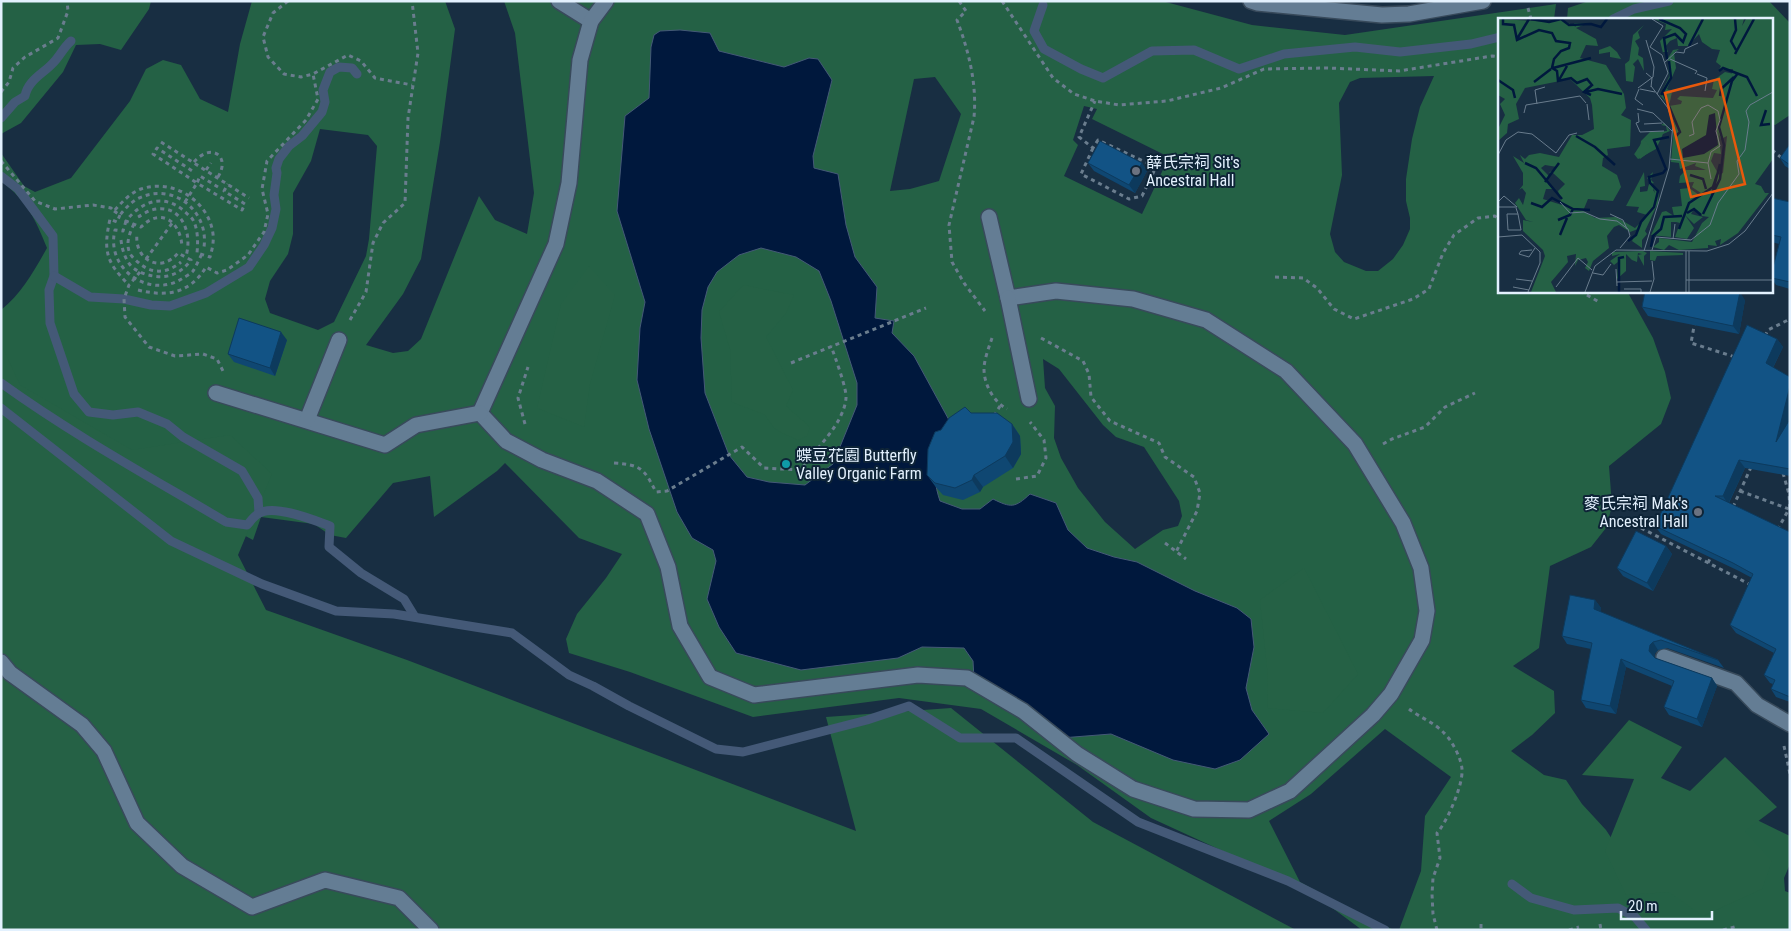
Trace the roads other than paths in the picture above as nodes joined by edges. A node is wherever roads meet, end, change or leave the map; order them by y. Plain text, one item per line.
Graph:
1 (559, 1) edge
2 (606, 1) edge
3 (1251, 1) edge
4 (1483, 1) edge
5 (591, 21) junction
6 (989, 216) dead end
7 (1008, 298) junction
8 (339, 340) road end
9 (216, 393) road end
10 (1029, 399) dead end
11 (480, 414) junction
12 (307, 420) junction
13 (1664, 657) edge
14 (1, 662) edge
15 (1790, 724) edge
16 (431, 930) edge

1 - 5 street
2 - 5 street
3 - 4 street
5 - 11 street
6 - 7 street
7 - 10 street
7 - 11 street
8 - 12 street
9 - 12 street
11 - 12 street
13 - 15 street
14 - 16 street

